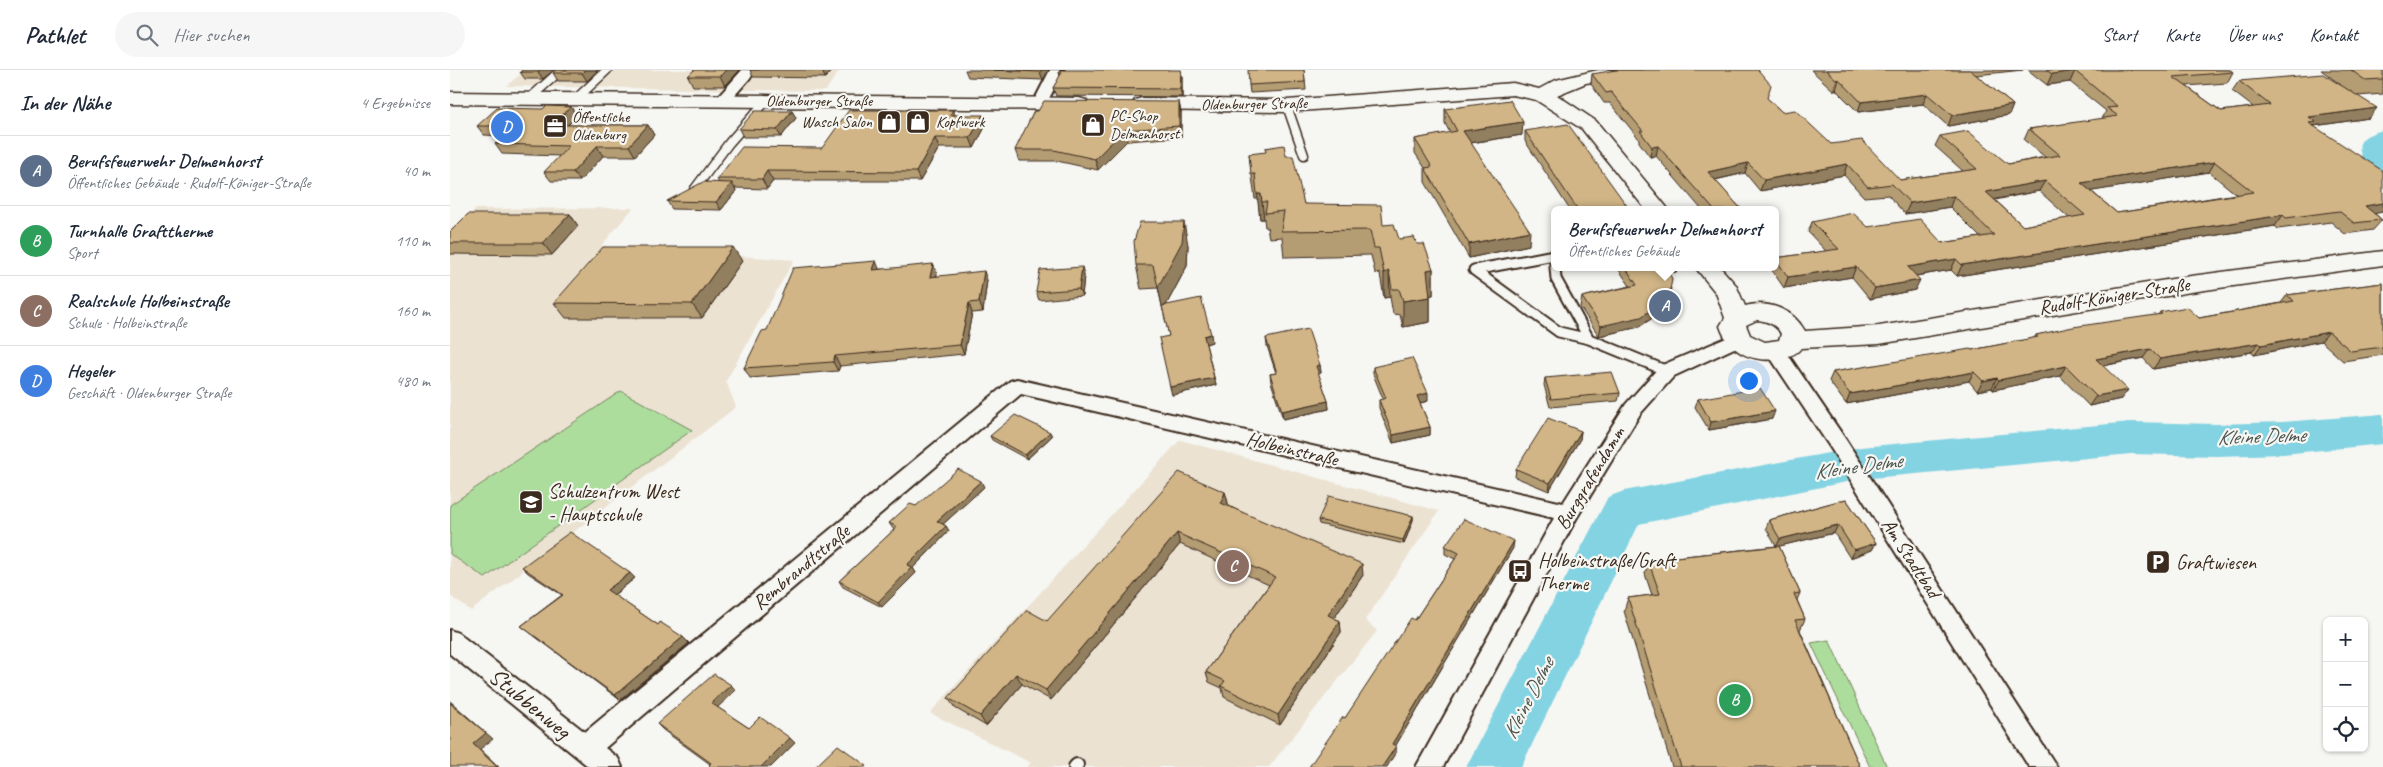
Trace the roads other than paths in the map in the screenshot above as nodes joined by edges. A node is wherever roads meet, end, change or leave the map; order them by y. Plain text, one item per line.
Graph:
1 (561, 70) edge
2 (607, 70) edge
3 (750, 70) edge
4 (1057, 70) edge
5 (1633, 70) edge
6 (1542, 95) junction
7 (450, 98) edge
8 (529, 99) junction
9 (576, 99) junction
10 (723, 100) junction
11 (766, 101) junction
12 (1040, 103) junction
13 (1099, 104) edge
14 (1119, 104) edge
15 (1287, 106) junction
16 (1304, 155) dead end
17 (694, 190) edge
18 (1655, 206) edge
19 (1551, 255) edge
20 (2383, 258) edge
21 (1555, 271) edge
22 (1710, 271) edge
23 (1727, 291) junction
24 (1766, 313) junction
25 (1737, 329) junction
26 (1589, 339) junction
27 (1786, 340) junction
28 (1667, 371) junction
29 (1017, 386) joint
30 (1568, 513) junction
31 (450, 640) edge
32 (585, 748) junction
33 (610, 767) edge
34 (1429, 767) edge
35 (2044, 767) edge

1 - 8 lane
2 - 9 lane
3 - 10 street
4 - 12 street
5 - 6 main road
6 - 15 main road, Oldenburger Straße
6 - 18 main road
7 - 8 main road, Oldenburger Straße
8 - 9 main road, Oldenburger Straße
9 - 10 main road, Oldenburger Straße
10 - 11 main road, Oldenburger Straße
11 - 12 main road, Oldenburger Straße
11 - 17 lane
12 - 13 main road, Oldenburger Straße
14 - 15 main road, Oldenburger Straße
15 - 16 lane
19 - 26 lane
20 - 27 main road, Rudolf-Königer-Straße
21 - 26 lane
22 - 23 main road
23 - 24 main road
23 - 25 main road
24 - 25 main road
24 - 27 main road
25 - 27 main road, Rudolf-Königer-Straße
25 - 28 street, Burggrafendamm
26 - 28 lane
27 - 35 street, Am Stadtbad
28 - 30 street, Burggrafendamm
29 - 30 street, Holbeinstraße
29 - 32 street, Rembrandtstraße
30 - 34 street, Burggrafendamm
31 - 32 street, Stubbenweg
32 - 33 street, Stubbenweg

